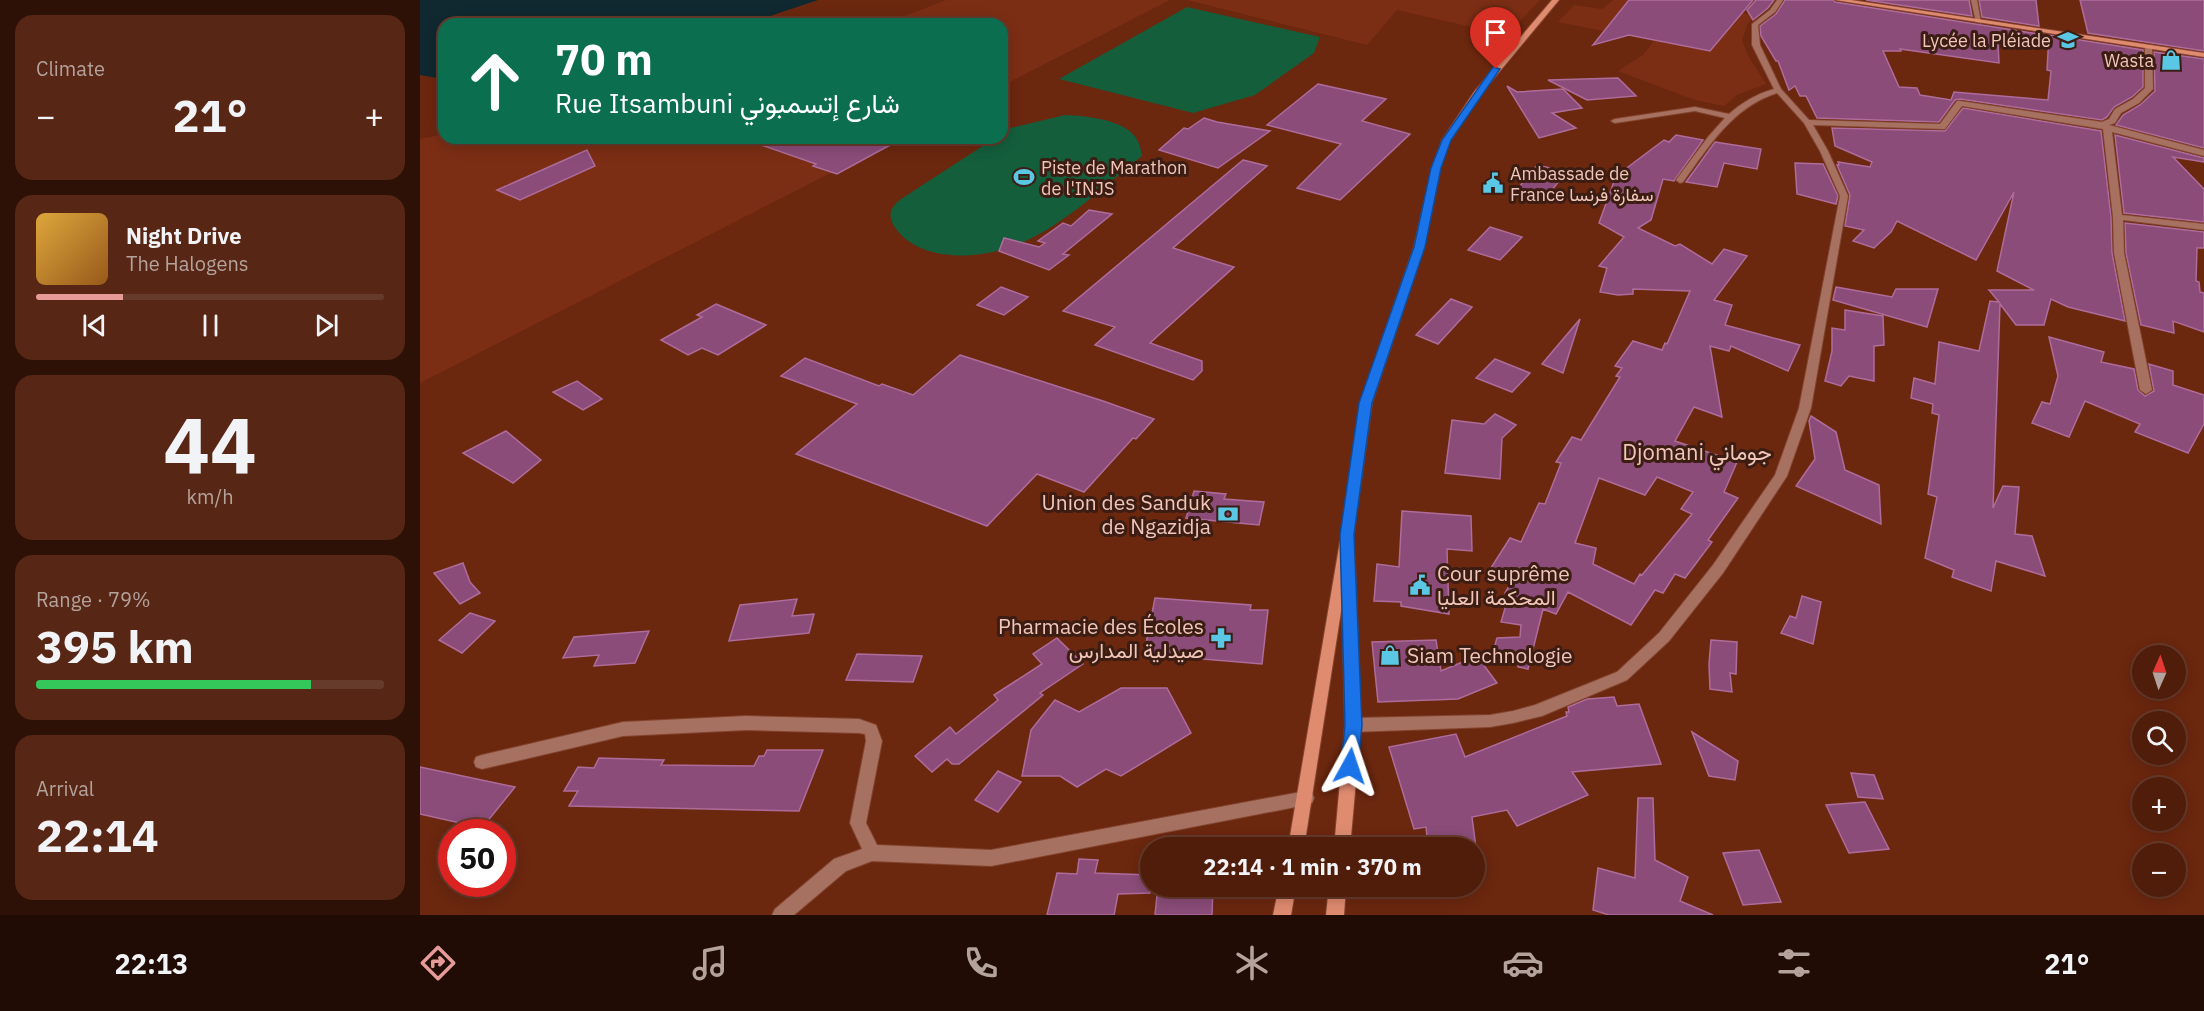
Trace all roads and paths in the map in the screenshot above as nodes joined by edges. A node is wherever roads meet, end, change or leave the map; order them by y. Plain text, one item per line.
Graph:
1 (1556, 0) edge
2 (1780, 0) edge
3 (1838, 0) edge
4 (1974, 0) edge
5 (1979, 22) junction
6 (2149, 47) junction
7 (2204, 56) edge
8 (1778, 90) junction
9 (1729, 116) junction
10 (1616, 121) dead end
11 (1807, 122) junction
12 (2105, 126) junction
13 (2204, 153) edge
14 (1680, 180) dead end
15 (2118, 217) junction
16 (2204, 227) edge
17 (2146, 390) dead end
18 (1347, 535) junction
19 (1353, 725) junction
20 (482, 762) dead end
21 (1306, 798) junction
22 (1298, 837) edge
23 (1343, 837) edge
24 (872, 853) junction
25 (1286, 897) edge
26 (1337, 897) edge
27 (782, 915) edge
28 (1282, 915) edge
29 (1335, 915) edge

1 - 18 main road
2 - 8 street
3 - 5 main road
4 - 5 street
5 - 6 main road
6 - 7 main road
6 - 12 street
8 - 9 street
8 - 11 street
9 - 10 street
9 - 14 street
11 - 12 street
11 - 19 street
12 - 13 street
12 - 15 street
15 - 16 street
15 - 17 street
18 - 19 main road
18 - 21 main road
19 - 23 main road
20 - 24 street
21 - 22 main road
21 - 24 street
24 - 27 street
25 - 28 main road
26 - 29 main road

